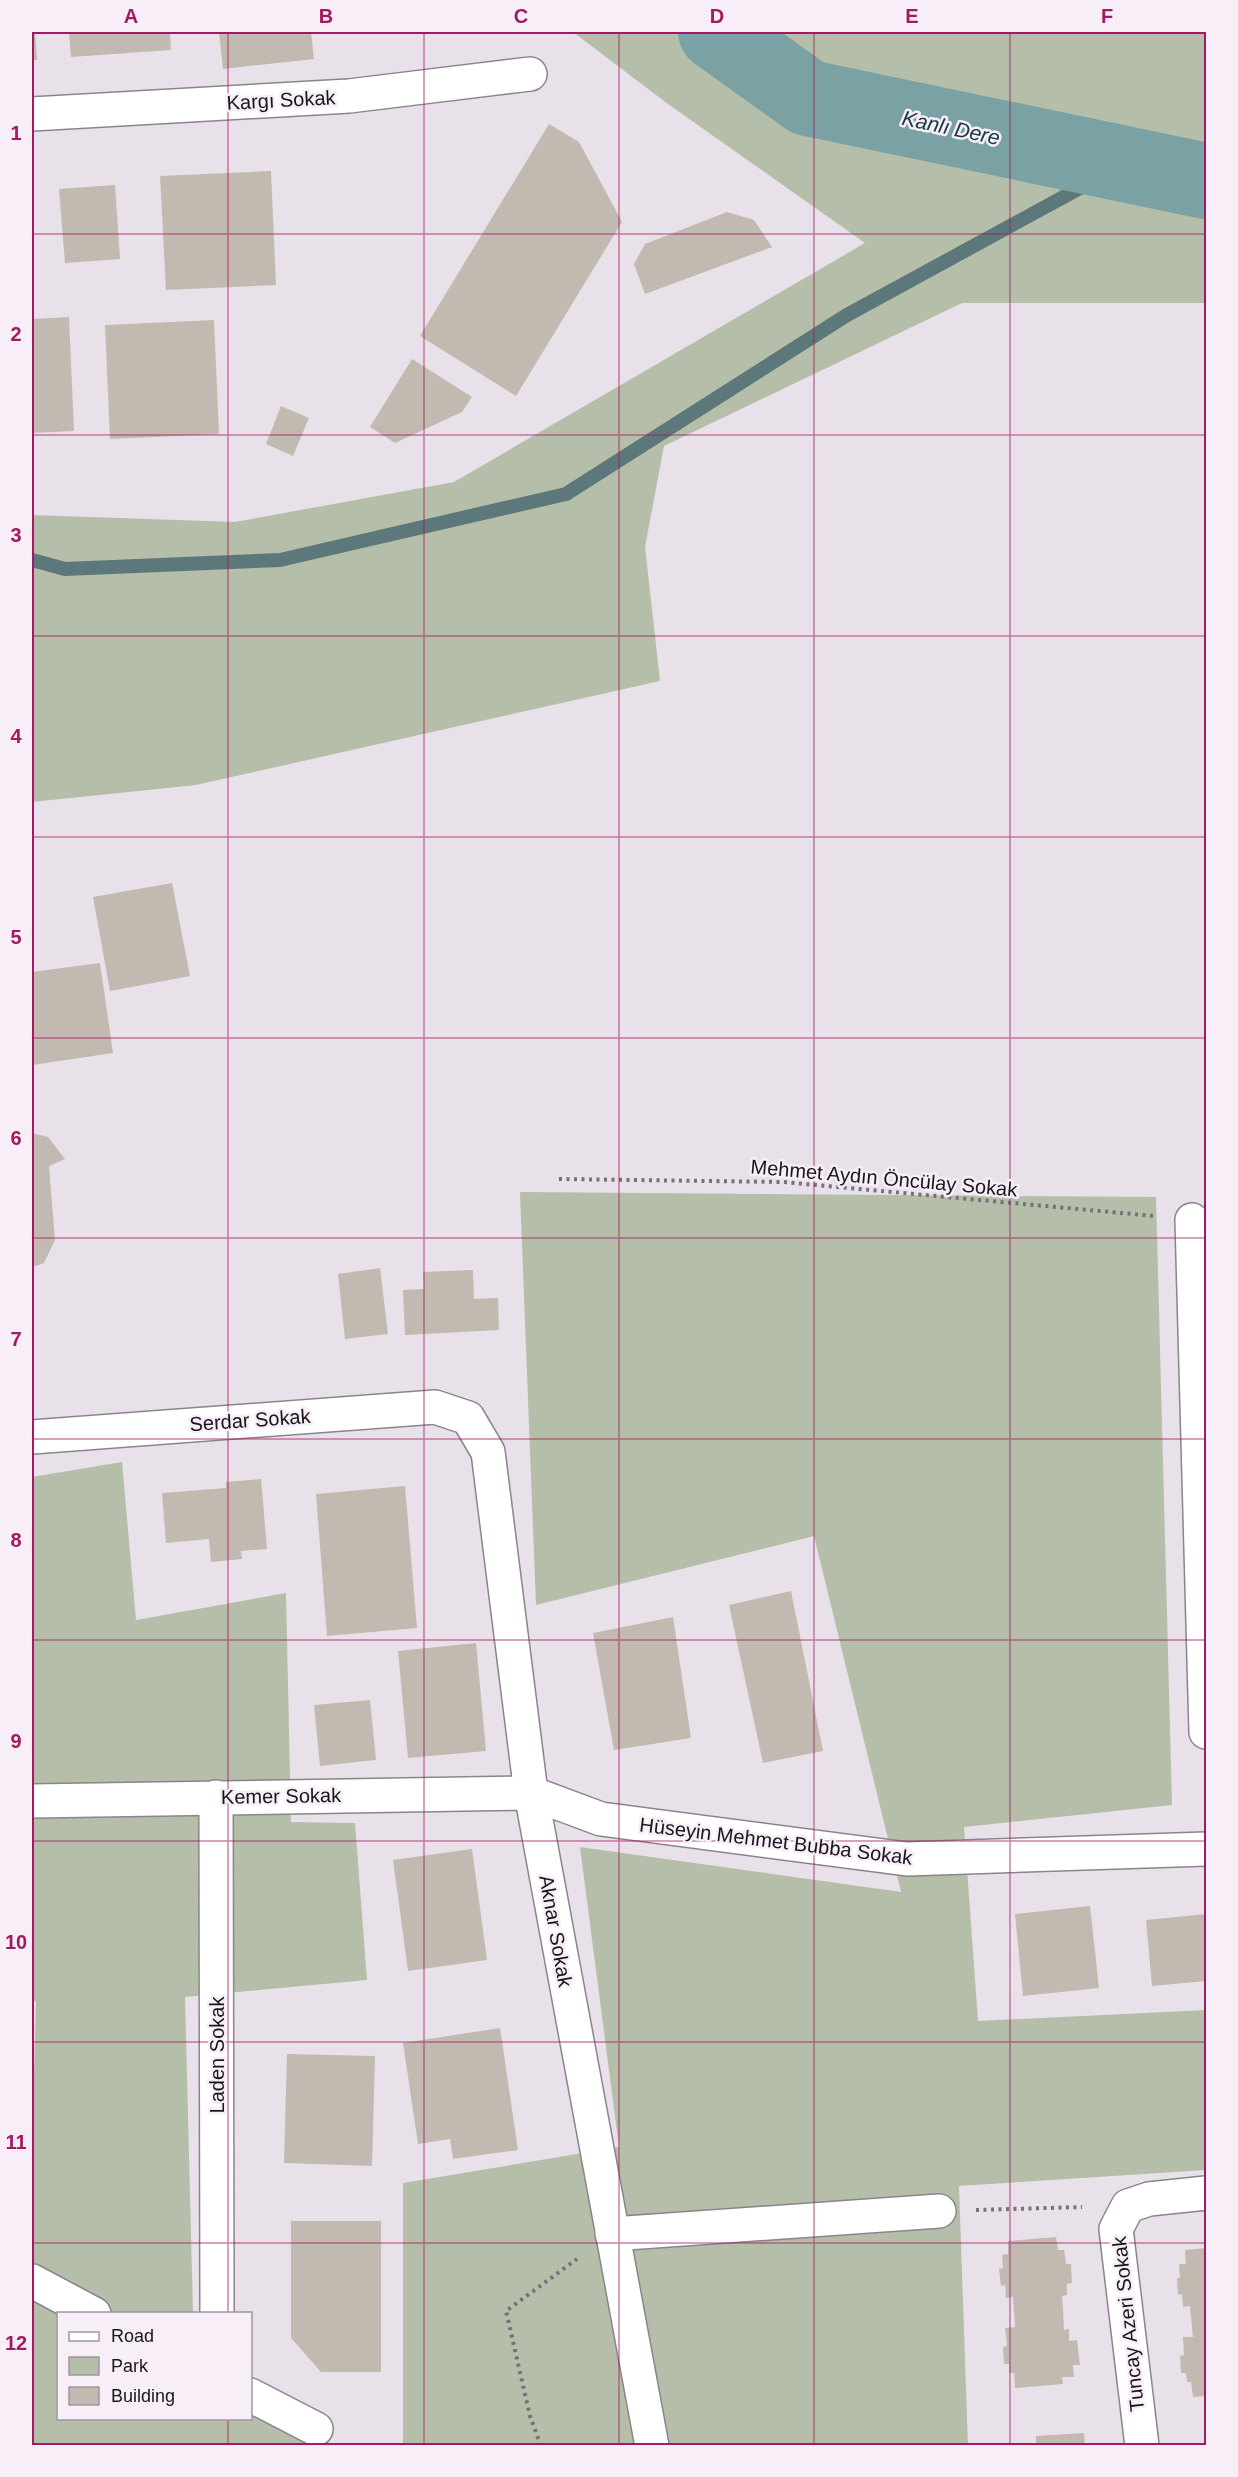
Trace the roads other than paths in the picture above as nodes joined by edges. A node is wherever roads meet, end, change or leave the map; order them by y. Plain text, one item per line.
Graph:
1 (530, 74) dead end
2 (32, 114) edge
3 (1192, 1220) road end
4 (468, 1418) joint
5 (32, 1437) edge
6 (1206, 1732) edge
7 (531, 1793) junction
8 (216, 1797) junction
9 (32, 1801) edge
10 (1206, 1849) edge
11 (1206, 2193) edge
12 (939, 2211) road end
13 (612, 2234) junction
14 (32, 2281) edge
15 (92, 2312) edge
16 (217, 2312) edge
17 (252, 2396) edge
18 (316, 2429) dead end
19 (652, 2445) edge
20 (1142, 2445) edge

1 - 2 street, Kargı Sokak
3 - 6 street
4 - 5 street, Serdar Sokak
4 - 7 street, Aknar Sokak
7 - 8 street, Kemer Sokak
7 - 10 street, Hüseyin Mehmet Bubba Sokak
7 - 13 street, Aknar Sokak
8 - 9 street, Kemer Sokak
8 - 16 street, Laden Sokak
11 - 20 street, Tuncay Azeri Sokak
12 - 13 street
13 - 19 street, Aknar Sokak
14 - 15 street
17 - 18 street

